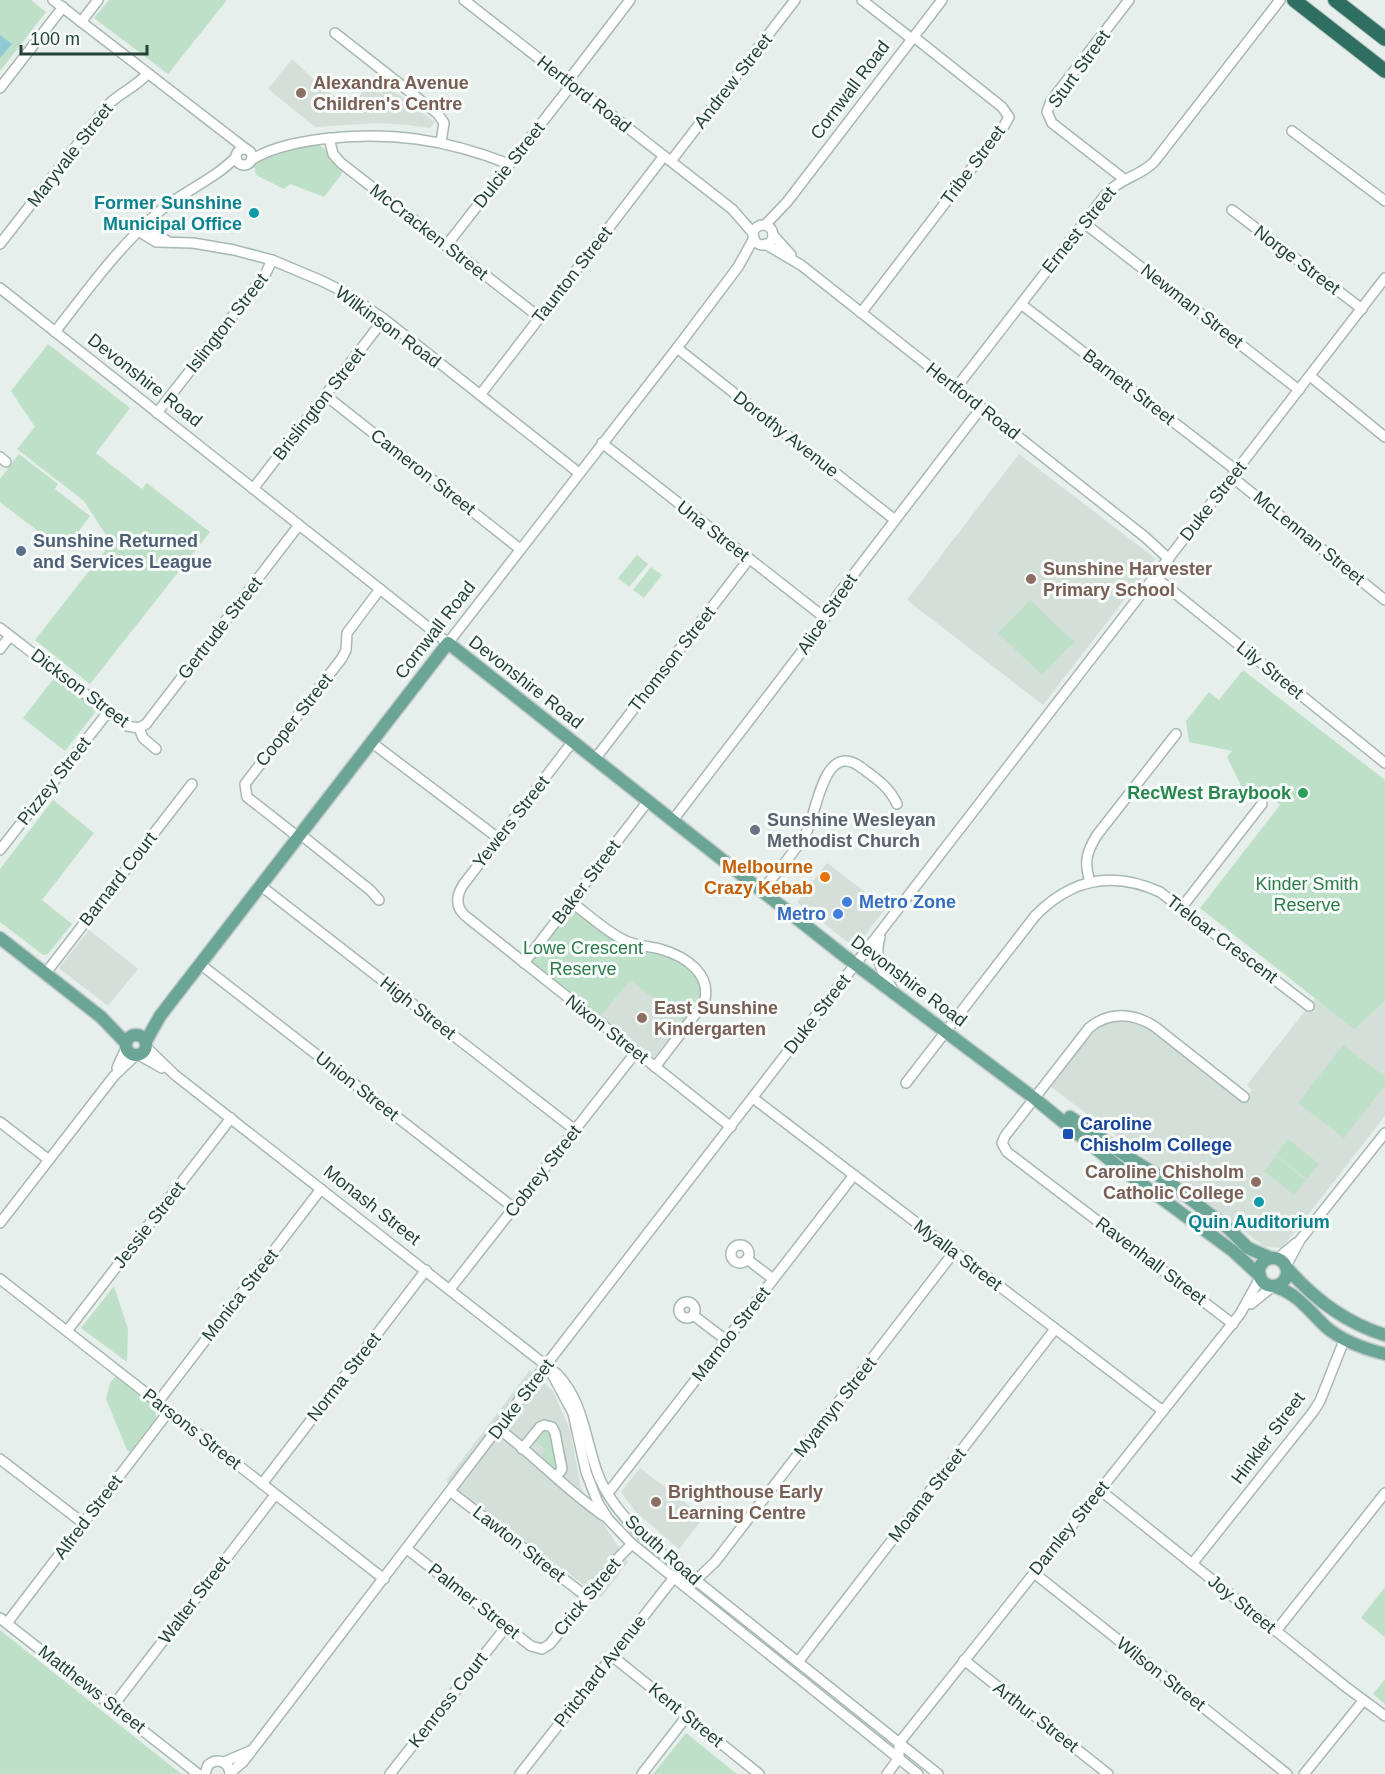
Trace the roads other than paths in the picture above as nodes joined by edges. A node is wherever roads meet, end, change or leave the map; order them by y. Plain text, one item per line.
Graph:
1 (53, 0) edge
2 (98, 0) edge
3 (464, 0) edge
4 (630, 0) edge
5 (795, 0) edge
6 (862, 0) edge
7 (942, 0) edge
8 (1129, 0) edge
9 (1280, 0) edge
10 (1294, 0) edge
11 (1335, 0) edge
12 (63, 7) junction
13 (81, 22) junction
14 (335, 33) dead end
15 (913, 38) junction
16 (1385, 39) edge
17 (1385, 71) edge
18 (147, 74) junction
19 (570, 82) junction
20 (0, 88) edge
21 (1292, 131) dead end
22 (329, 138) junction
23 (441, 142) junction
24 (243, 156) junction
25 (667, 159) junction
26 (509, 164) junction
27 (1124, 179) junction
28 (1385, 201) edge
29 (732, 210) junction
30 (1232, 210) dead end
31 (1084, 223) junction
32 (141, 228) junction
33 (768, 229) junction
34 (758, 240) junction
35 (0, 244) edge
36 (446, 246) junction
37 (272, 260) junction
38 (801, 265) junction
39 (1384, 281) edge
40 (0, 288) edge
41 (1021, 303) junction
42 (1362, 309) junction
43 (861, 313) junction
44 (539, 318) junction
45 (384, 319) junction
46 (55, 332) junction
47 (677, 348) junction
48 (1310, 376) junction
49 (956, 388) junction
50 (1299, 390) junction
51 (325, 395) junction
52 (480, 395) junction
53 (981, 408) junction
54 (157, 413) junction
55 (1385, 437) edge
56 (602, 443) junction
57 (579, 473) junction
58 (1235, 474) junction
59 (254, 489) junction
60 (895, 520) junction
61 (299, 525) junction
62 (520, 549) junction
63 (1171, 556) junction
64 (749, 558) junction
65 (1155, 577) junction
66 (380, 589) junction
67 (1385, 600) edge
68 (825, 618) junction
69 (0, 628) edge
70 (10, 636) junction
71 (448, 643) junction
72 (0, 650) edge
73 (108, 712) junction
74 (139, 728) junction
75 (1176, 734) dead end
76 (573, 741) junction
77 (371, 742) junction
78 (156, 749) dead end
79 (595, 759) junction
80 (1385, 763) edge
81 (192, 784) dead end
82 (648, 801) junction
83 (897, 804) dead end
84 (1262, 804) dead end
85 (673, 820) junction
86 (299, 836) junction
87 (498, 838) junction
88 (0, 850) edge
89 (1090, 882) junction
90 (261, 886) junction
91 (762, 891) junction
92 (379, 900) dead end
93 (571, 902) junction
94 (458, 905) joint
95 (1182, 907) junction
96 (882, 932) junction
97 (0, 939) edge
98 (524, 963) junction
99 (200, 964) junction
100 (856, 964) junction
101 (45, 974) junction
102 (897, 994) junction
103 (1309, 1006) dead end
104 (945, 1031) junction
105 (136, 1045) junction
106 (636, 1052) junction
107 (655, 1067) junction
108 (906, 1083) dead end
109 (1244, 1096) dead end
110 (753, 1098) junction
111 (1034, 1098) junction
112 (231, 1118) junction
113 (0, 1122) edge
114 (731, 1127) junction
115 (575, 1130) junction
116 (1385, 1133) edge
117 (49, 1160) junction
118 (854, 1175) junction
119 (321, 1189) junction
120 (514, 1208) junction
121 (0, 1223) edge
122 (954, 1252) junction
123 (747, 1259) dead end
124 (1281, 1263) junction
125 (426, 1270) junction
126 (1260, 1277) junction
127 (0, 1279) edge
128 (773, 1280) junction
129 (1274, 1287) junction
130 (450, 1289) junction
131 (1240, 1314) junction
132 (693, 1315) dead end
133 (1353, 1322) junction
134 (1233, 1324) junction
135 (1055, 1329) junction
136 (67, 1331) junction
137 (1385, 1335) edge
138 (1345, 1338) junction
139 (726, 1340) junction
140 (1385, 1354) edge
141 (546, 1365) junction
142 (158, 1402) junction
143 (169, 1411) junction
144 (1162, 1411) junction
145 (499, 1429) junction
146 (522, 1449) junction
147 (0, 1459) edge
148 (557, 1476) junction
149 (262, 1484) junction
150 (1100, 1490) junction
151 (451, 1492) junction
152 (608, 1493) junction
153 (1385, 1493) edge
154 (275, 1494) junction
155 (608, 1519) junction
156 (83, 1523) junction
157 (632, 1544) junction
158 (407, 1549) junction
159 (715, 1562) junction
160 (1192, 1564) junction
161 (681, 1568) junction
162 (1034, 1573) junction
163 (673, 1578) junction
164 (384, 1579) junction
165 (696, 1580) junction
166 (706, 1588) junction
167 (587, 1597) junction
168 (3, 1621) edge
169 (506, 1627) junction
170 (1275, 1631) junction
171 (542, 1649) joint
172 (612, 1656) junction
173 (964, 1660) junction
174 (798, 1662) junction
175 (1363, 1701) junction
176 (114, 1706) junction
177 (687, 1716) junction
178 (1385, 1716) edge
179 (899, 1743) junction
180 (250, 1751) junction
181 (899, 1758) junction
182 (183, 1761) junction
183 (224, 1762) junction
184 (207, 1769) edge
185 (198, 1774) edge
186 (230, 1774) edge
187 (390, 1774) edge
188 (520, 1774) edge
189 (642, 1774) edge
190 (759, 1774) edge
191 (887, 1774) edge
192 (918, 1774) edge
193 (938, 1774) edge
194 (1108, 1774) edge
195 (1287, 1774) edge
196 (1304, 1774) edge

1 - 12 street
2 - 13 street
3 - 19 street, Hertford Road
4 - 19 street, Dulcie Street
5 - 25 street, Andrew Street
6 - 15 street
7 - 15 street, Cornwall Road
8 - 27 street, Sturt Street
9 - 27 street, Ernest Street
10 - 17 highway
11 - 16 highway
12 - 13 street
12 - 20 street
13 - 18 street
14 - 23 street
15 - 33 street, Cornwall Road
15 - 43 street, Tribe Street
18 - 24 street
18 - 35 street, Maryvale Street
19 - 25 street, Hertford Road
19 - 26 street, Dulcie Street
21 - 28 street
22 - 23 street
22 - 24 street
22 - 36 street, McCracken Street
23 - 26 street
24 - 32 street
25 - 29 street, Hertford Road
25 - 44 street, Taunton Street
26 - 36 street, Dulcie Street
27 - 31 street, Ernest Street
29 - 33 street, Hertford Road
29 - 34 street, Hertford Road
30 - 42 street, Norge Street
31 - 41 street, Ernest Street
31 - 50 street, Newman Street
32 - 37 street, Wilkinson Road
32 - 46 street
33 - 34 street
33 - 34 street
33 - 38 street, Hertford Road
34 - 38 street, Hertford Road
34 - 47 street, Cornwall Road
36 - 44 street, McCracken Street
37 - 45 street, Wilkinson Road
37 - 54 street, Islington Street
38 - 43 street, Hertford Road
39 - 42 street, Duke Street
40 - 46 street, Devonshire Road
41 - 49 street, Ernest Street
41 - 58 street, Barnett Street
42 - 48 street, Duke Street
43 - 49 street, Hertford Road
44 - 52 street, Taunton Street
45 - 51 street, Brislington Street
45 - 52 street, Wilkinson Road
46 - 54 street, Devonshire Road
47 - 56 street, Cornwall Road
47 - 60 street, Dorothy Avenue
48 - 50 street, Duke Street
48 - 55 street
49 - 53 street, Hertford Road
50 - 58 street, Duke Street
51 - 59 street, Brislington Street
51 - 62 street, Cameron Street
52 - 57 street, Wilkinson Road
53 - 60 street, Alice Street
53 - 63 street, Hertford Road
54 - 59 street, Devonshire Road
56 - 57 street, Cornwall Road
56 - 64 street, Una Street
57 - 62 street, Cornwall Road
58 - 63 street, Duke Street
58 - 67 street, McLennan Street
59 - 61 street, Devonshire Road
60 - 68 street, Alice Street
61 - 66 street, Devonshire Road
61 - 74 street, Gertrude Street
62 - 71 street, Cornwall Road
63 - 65 street, Duke Street
64 - 68 street, Una Street
64 - 79 street, Thomson Street
65 - 80 street, Lily Street
65 - 96 street, Duke Street
66 - 71 street, Devonshire Road
66 - 86 street, Cooper Street
68 - 85 street, Alice Street
69 - 70 street, Dickson Street
70 - 72 street
70 - 73 street, Dickson Street
71 - 76 main road, Devonshire Road
71 - 77 main road, Cornwall Road
73 - 74 street, Dickson Street
73 - 88 street, Pizzey Street
74 - 78 street, Dickson Street
75 - 89 street
76 - 79 main road, Devonshire Road
76 - 87 street, Yewers Street
77 - 86 main road, Cornwall Road
77 - 87 street
79 - 82 main road, Devonshire Road
81 - 101 street, Barnard Court
82 - 85 main road, Devonshire Road
82 - 93 street, Baker Street
83 - 91 street
84 - 95 street
85 - 91 main road, Devonshire Road
86 - 90 main road, Cornwall Road
86 - 92 street
87 - 94 street, Yewers Street
89 - 95 street, Treloar Crescent
89 - 104 street, Treloar Crescent
90 - 99 main road, Cornwall Road
90 - 115 street, High Street
91 - 100 main road, Devonshire Road
93 - 98 street, Baker Street
93 - 107 street
94 - 98 street, Nixon Street
95 - 103 street, Treloar Crescent
96 - 100 street, Duke Street
96 - 102 street
97 - 101 main road, Monash Street
98 - 106 street, Nixon Street
99 - 105 main road, Cornwall Road
99 - 120 street, Union Street
100 - 102 main road, Devonshire Road
100 - 110 street, Duke Street
101 - 105 main road, Monash Street
102 - 104 main road, Devonshire Road
104 - 108 street, Treloar Crescent
104 - 111 main road, Devonshire Road
105 - 112 street, Monash Street
105 - 117 street, Cornwall Road
106 - 107 street, Nixon Street
106 - 115 street, Cobrey Street
107 - 114 street, Nixon Street
109 - 111 street
110 - 114 street, Duke Street
110 - 118 street, Myalla Street
111 - 124 main road
111 - 126 main road
111 - 134 street, Ravenhall Street
112 - 119 street, Monash Street
112 - 136 street, Jessie Street
113 - 117 street
114 - 141 street, Duke Street
115 - 120 street, Cobrey Street
116 - 124 street
117 - 121 street, Cornwall Road
118 - 122 street, Myalla Street
118 - 128 street, Marnoo Street
119 - 125 street, Monash Street
119 - 142 street, Monica Street
120 - 130 street, Cobrey Street
122 - 135 street, Myalla Street
122 - 159 street, Myamyn Street
123 - 128 street
124 - 126 main road
124 - 129 main road
124 - 133 main road
125 - 130 street, Monash Street
125 - 149 street, Norma Street
126 - 129 main road
126 - 131 street, Darnley Street
127 - 136 street, Parsons Street
128 - 139 street, Marnoo Street
129 - 131 street, Darnley Street
129 - 138 main road
130 - 141 street, Monash Street
131 - 134 street, Darnley Street
132 - 139 street
133 - 137 main road
133 - 138 main road, Hinkler Street
134 - 144 street, Darnley Street
135 - 144 street, Myalla Street
135 - 174 street, Moama Street
136 - 142 street, Parsons Street
138 - 140 main road
138 - 160 street, Hinkler Street
139 - 152 street, Marnoo Street
141 - 145 street, Duke Street
141 - 152 street, South Road
141 - 155 street, South Road
142 - 143 street, Parsons Street
143 - 149 street, Parsons Street
143 - 156 street, Alfred Street
144 - 150 street, Darnley Street
145 - 146 street, South Road
145 - 151 street, Duke Street
146 - 148 street, South Road
146 - 148 street
147 - 156 street
148 - 155 street, South Road
149 - 154 street, Parsons Street
150 - 160 street, Joy Street
150 - 162 street, Darnley Street
151 - 158 street, Duke Street
151 - 167 street, Lawton Street
152 - 161 street, South Road
153 - 170 street
154 - 164 street, Parsons Street
154 - 176 street, Walter Street
155 - 157 street, South Road
156 - 168 street, Alfred Street
157 - 163 street, South Road
157 - 167 street, Crick Street
158 - 164 street, Duke Street
158 - 169 street, Palmer Street
159 - 165 street, Myamyn Street
159 - 166 street, Myamyn Street
160 - 170 street, Joy Street
161 - 163 street, Pritchard Avenue
161 - 165 street, South Road
162 - 173 street, Darnley Street
162 - 195 street, Wilson Street
163 - 172 street, Pritchard Avenue
163 - 181 street, South Road
164 - 180 street, Duke Street
165 - 166 street, South Road
166 - 174 street, South Road
167 - 171 street, Crick Street
168 - 176 street, Matthews Street
169 - 171 street, Palmer Street
169 - 187 street, Kenross Court
170 - 175 street, Joy Street
172 - 177 street, Kent Street
172 - 188 street, Pritchard Avenue
173 - 179 street, Darnley Street
173 - 194 street, Arthur Street
174 - 179 street, South Road
175 - 178 street, Joy Street
175 - 196 street
176 - 182 street, Matthews Street
177 - 189 street
177 - 190 street, Kent Street
179 - 181 street
179 - 193 street, South Road
180 - 183 street, Duke Street
180 - 186 street, Duke Street
181 - 191 street
181 - 192 street, South Road
182 - 184 street, Matthews Street
182 - 185 street, Matthews Street
183 - 184 street, Duke Street
183 - 186 street

